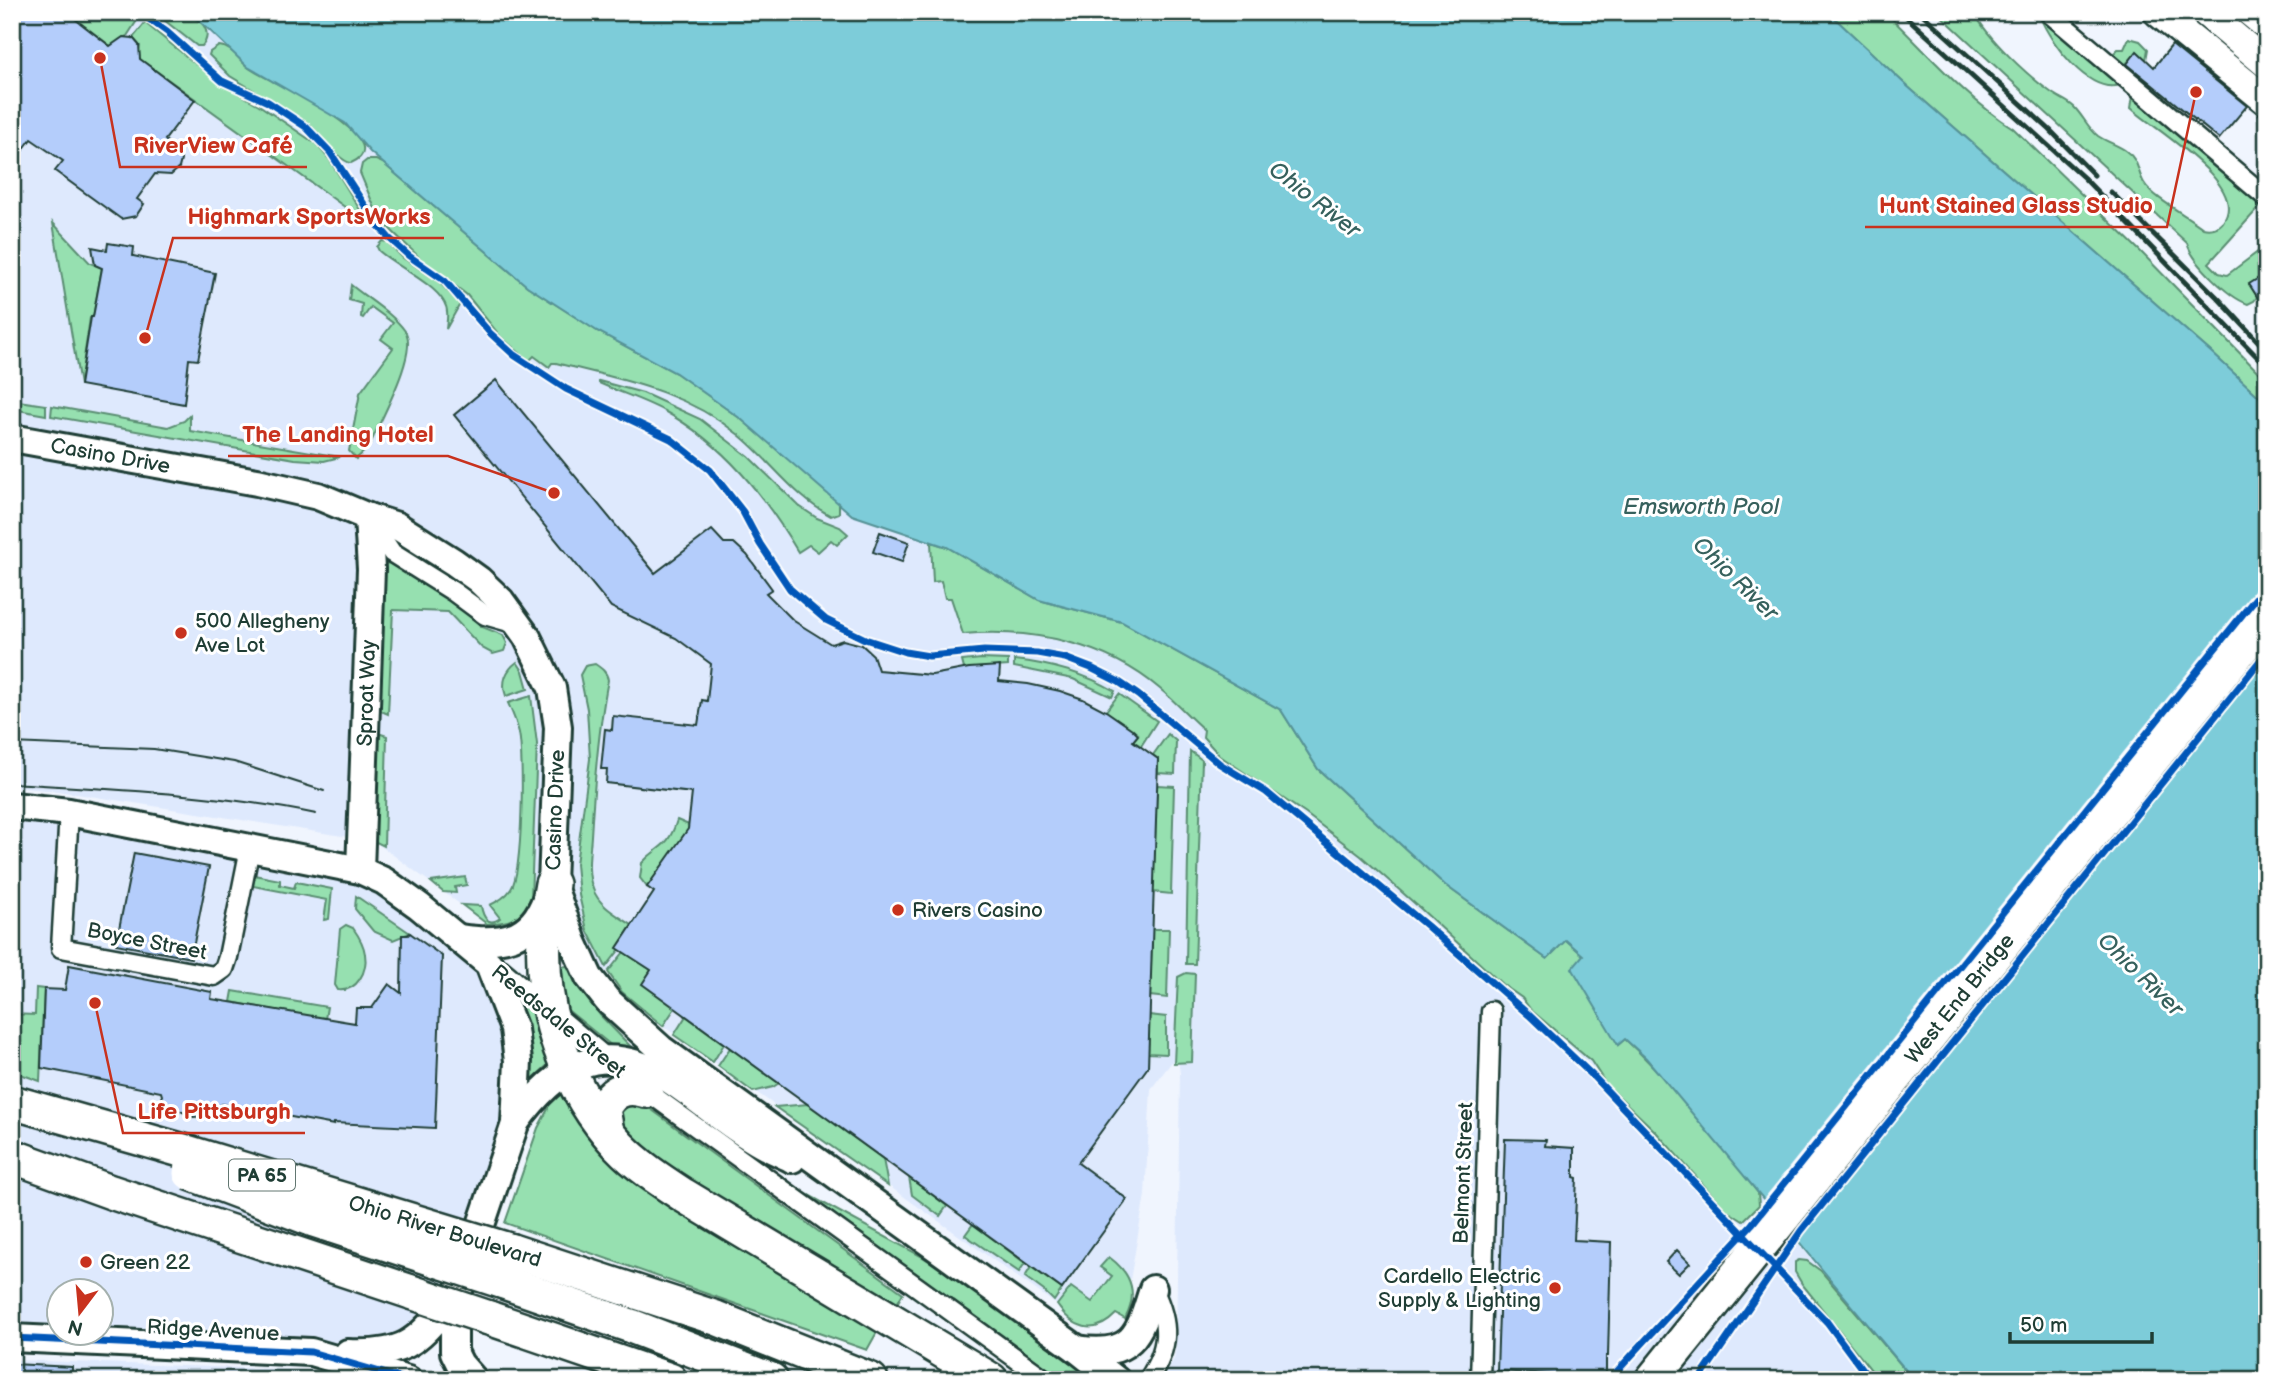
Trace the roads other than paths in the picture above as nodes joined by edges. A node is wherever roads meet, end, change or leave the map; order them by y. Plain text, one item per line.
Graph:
1 (2048, 12) edge
2 (2158, 12) edge
3 (2205, 12) edge
4 (2250, 12) edge
5 (2267, 26) edge
6 (2267, 64) edge
7 (2267, 101) edge
8 (2267, 198) edge
9 (12, 438) edge
10 (368, 517) junction
11 (2267, 617) edge
12 (12, 806) edge
13 (69, 812) junction
14 (250, 848) junction
15 (360, 870) junction
16 (552, 884) junction
17 (460, 938) junction
18 (489, 964) junction
19 (549, 1007) junction
20 (1491, 1011) dead end
21 (610, 1061) junction
22 (568, 1069) junction
23 (646, 1091) junction
24 (12, 1103) edge
25 (515, 1124) junction
26 (607, 1132) junction
27 (12, 1156) edge
28 (12, 1167) edge
29 (853, 1189) junction
30 (111, 1192) junction
31 (506, 1266) junction
32 (1153, 1289) joint
33 (458, 1293) junction
34 (489, 1318) junction
35 (1690, 1332) junction
36 (12, 1338) edge
37 (1077, 1349) junction
38 (311, 1352) junction
39 (408, 1380) edge
40 (474, 1380) edge
41 (618, 1380) edge
42 (670, 1380) edge
43 (771, 1380) edge
44 (871, 1380) edge
45 (991, 1380) edge
46 (1046, 1380) edge
47 (1116, 1380) edge
48 (1148, 1380) edge
49 (1480, 1380) edge
50 (1634, 1380) edge
51 (1652, 1380) edge
52 (1666, 1380) edge

1 - 8 street
2 - 7 main road
3 - 6 main road
4 - 5 main road
9 - 10 main road, Casino Drive
10 - 15 main road, Sproat Way
10 - 16 main road, Casino Drive
11 - 35 highway, West End Bridge
12 - 13 main road, Reedsdale Street
13 - 14 main road, Reedsdale Street
13 - 14 street, Boyce Street
14 - 15 main road, Reedsdale Street
15 - 17 main road, Reedsdale Street
16 - 17 main road
16 - 19 highway
16 - 29 main road, Casino Drive
17 - 18 main road, Reedsdale Street
18 - 19 street, Reedsdale Street
18 - 25 main road
19 - 21 street, Reedsdale Street
19 - 22 highway
20 - 49 street, Belmont Street
21 - 22 main road
21 - 23 street, Reedsdale Street
21 - 29 main road
22 - 25 main road
22 - 26 highway
23 - 26 highway
23 - 46 street, Reedsdale Street
24 - 31 highway, bridge
25 - 33 main road
26 - 45 highway
27 - 30 highway
28 - 30 highway
29 - 37 main road
30 - 34 highway, bridge
31 - 43 highway
31 - 44 highway, Ohio River Boulevard
32 - 37 main road
32 - 48 street
33 - 38 main road
33 - 40 main road
34 - 41 highway
34 - 42 highway
35 - 50 highway
35 - 51 highway, West End Bridge
35 - 52 highway
36 - 38 main road, Ridge Avenue
37 - 47 main road
38 - 39 main road, Ridge Avenue

